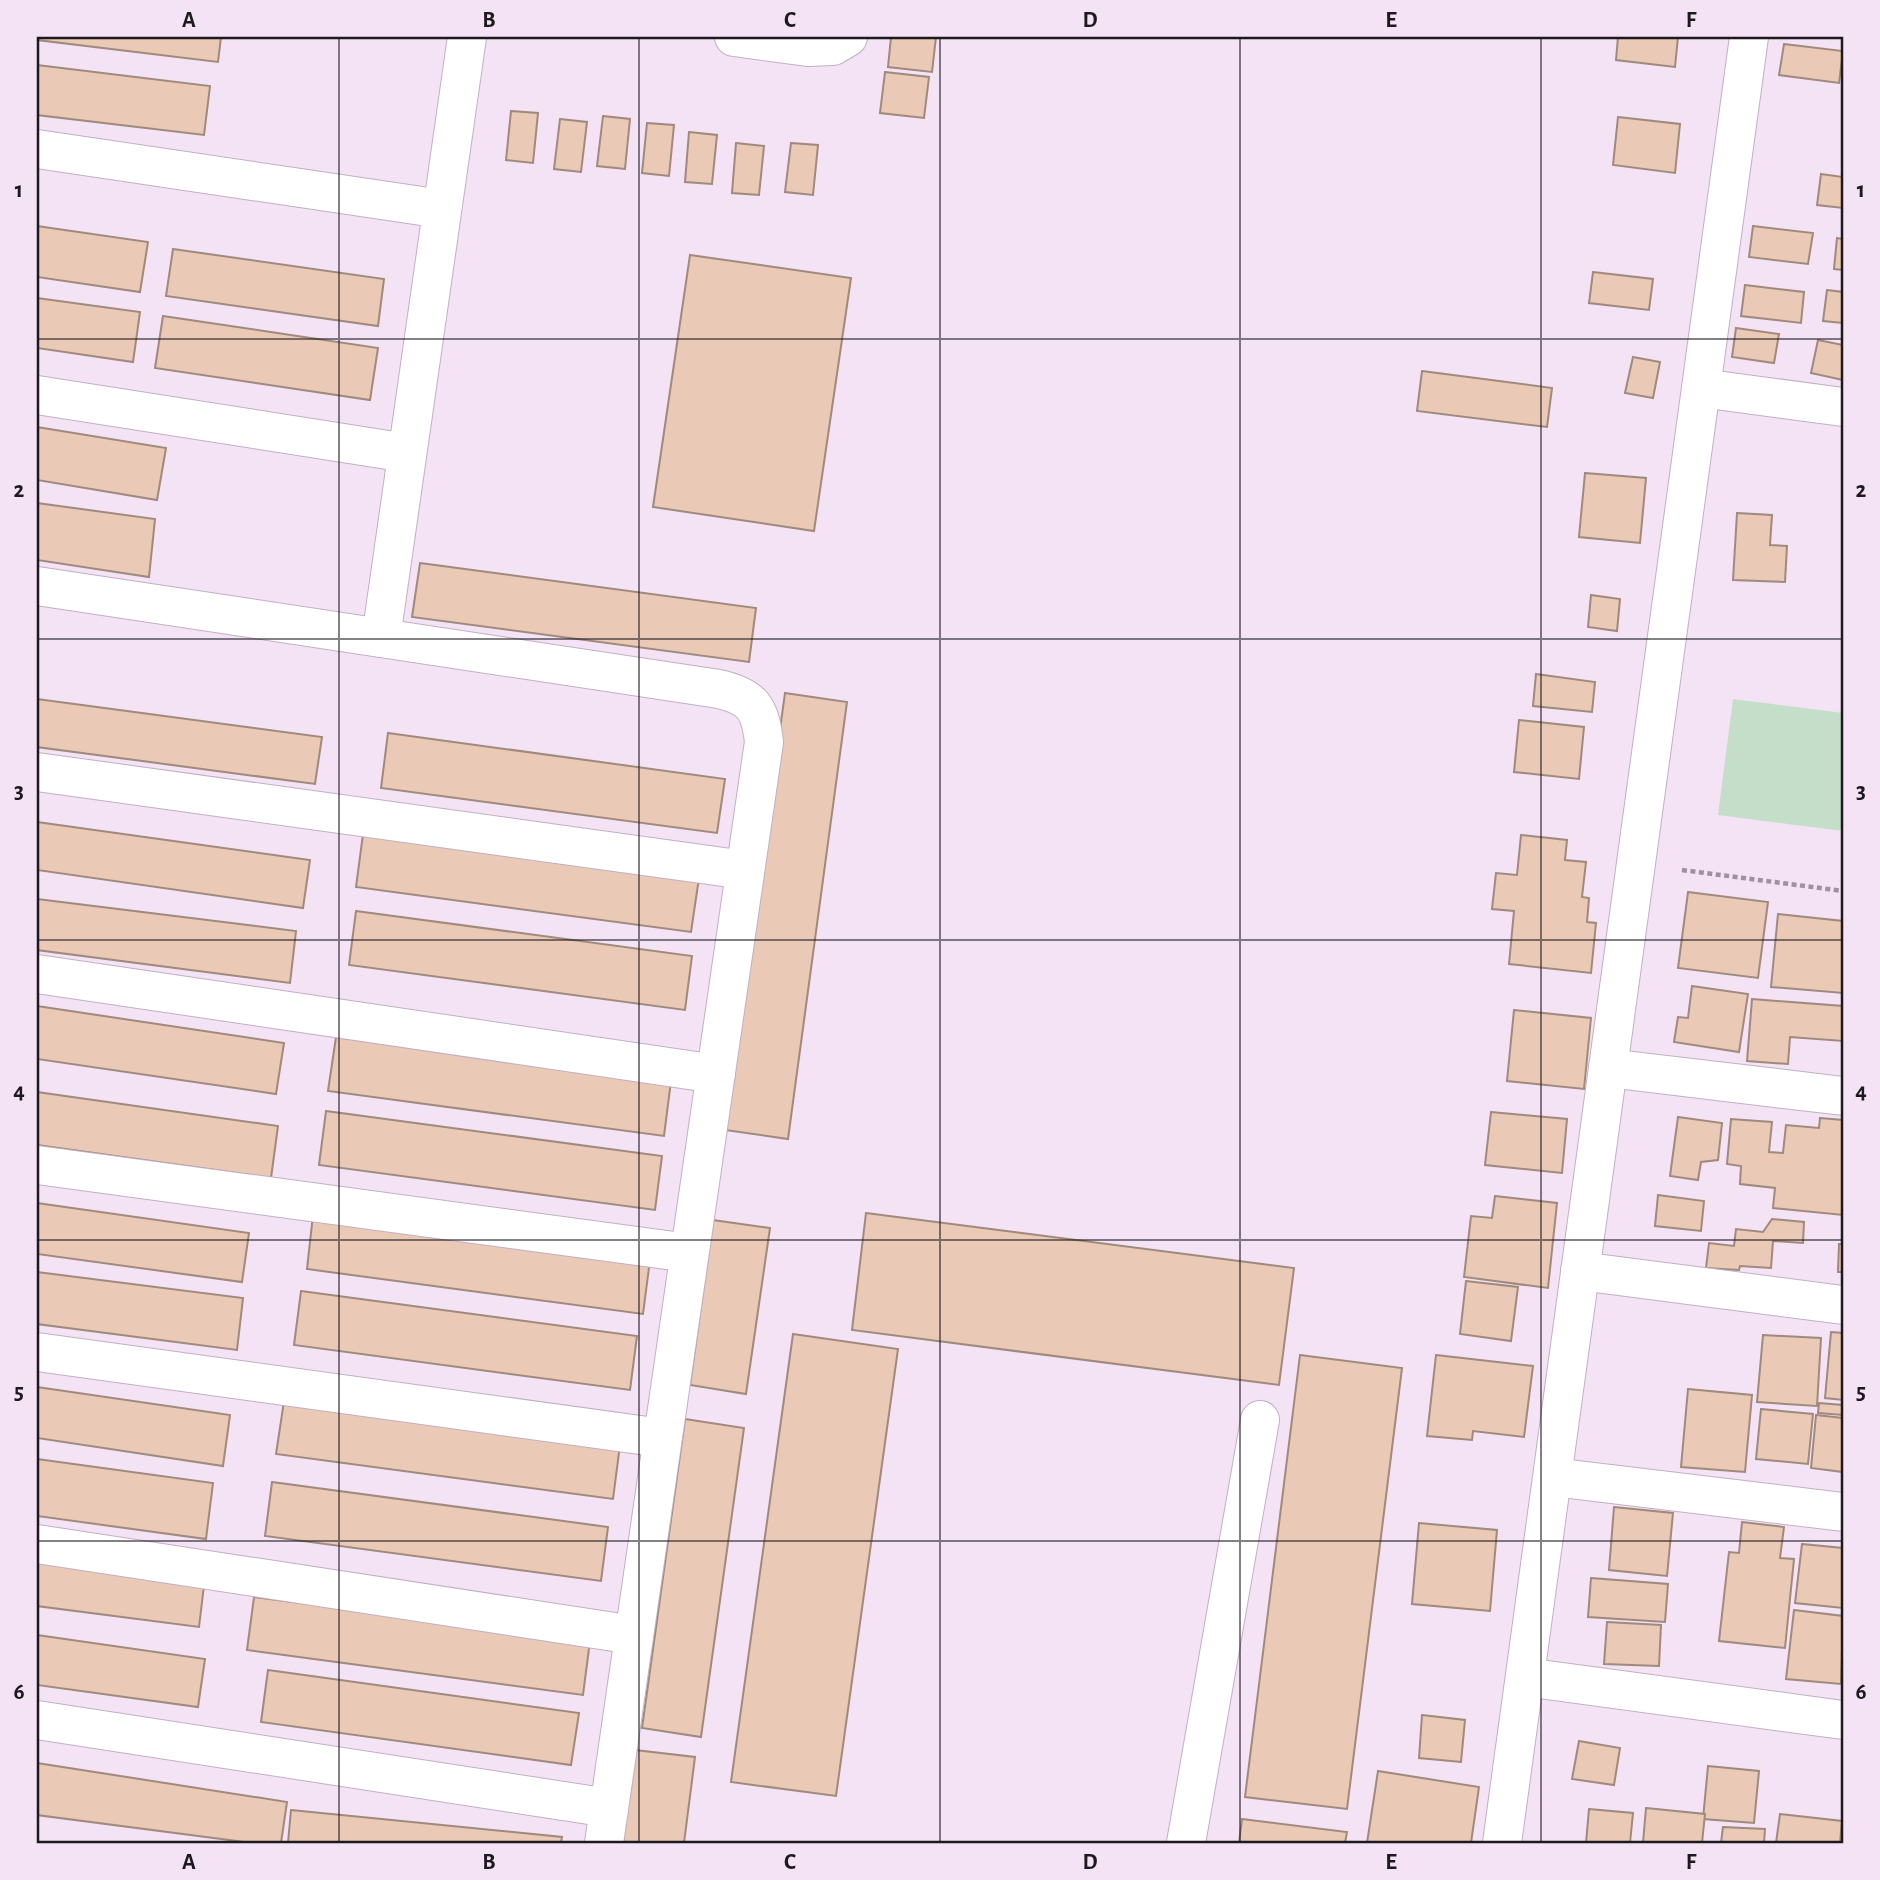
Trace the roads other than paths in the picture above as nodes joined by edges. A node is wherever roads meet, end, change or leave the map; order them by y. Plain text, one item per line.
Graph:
1 (467, 37) edge
2 (734, 37) edge
3 (848, 37) edge
4 (1749, 37) edge
5 (37, 149) edge
6 (442, 209) junction
7 (1701, 388) junction
8 (37, 395) edge
9 (1843, 407) edge
10 (407, 453) junction
11 (37, 586) edge
12 (381, 638) junction
13 (37, 772) edge
14 (745, 870) junction
15 (37, 974) edge
16 (1608, 1068) junction
17 (716, 1074) junction
18 (1843, 1096) edge
19 (37, 1165) edge
20 (690, 1253) junction
21 (1580, 1271) junction
22 (1843, 1305) edge
23 (37, 1352) edge
24 (1260, 1420) dead end
25 (662, 1438) junction
26 (1553, 1477) junction
27 (1843, 1512) edge
28 (37, 1544) edge
29 (634, 1635) junction
30 (1525, 1677) junction
31 (37, 1720) edge
32 (1843, 1720) edge
33 (606, 1826) edge
34 (1186, 1843) edge
35 (1502, 1843) edge

1 - 6 street
2 - 3 street
4 - 7 street
5 - 6 street
6 - 10 street
7 - 9 street
7 - 16 street
8 - 10 street
10 - 12 street
11 - 12 street
12 - 14 street
13 - 14 street
14 - 17 street
15 - 17 street
16 - 18 street
16 - 21 street
17 - 20 street
19 - 20 street
20 - 25 street
21 - 22 street
21 - 26 street
23 - 25 street
24 - 34 street
25 - 29 street
26 - 27 street
26 - 30 street
28 - 29 street
29 - 33 street
30 - 32 street
30 - 35 street
31 - 33 street

